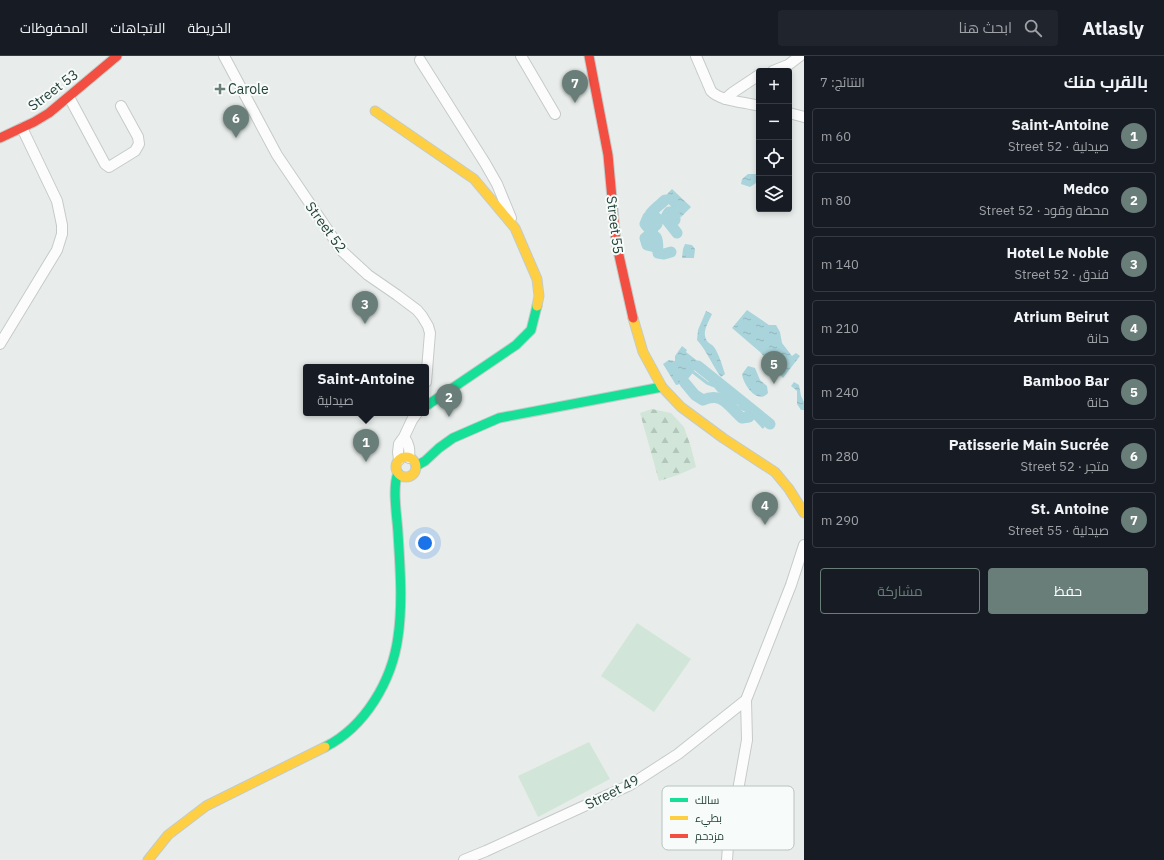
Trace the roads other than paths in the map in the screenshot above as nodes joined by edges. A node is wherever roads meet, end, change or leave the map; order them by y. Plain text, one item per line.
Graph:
1 (117, 56) edge
2 (224, 56) edge
3 (521, 56) edge
4 (589, 56) edge
5 (696, 56) edge
6 (800, 56) edge
7 (420, 60) dead end
8 (780, 68) edge
9 (756, 77) edge
10 (69, 97) junction
11 (725, 99) junction
12 (756, 105) edge
13 (121, 106) dead end
14 (375, 112) dead end
15 (555, 114) dead end
16 (792, 114) edge
17 (804, 117) edge
18 (22, 128) junction
19 (0, 138) edge
20 (515, 228) junction
21 (0, 344) edge
22 (427, 364) edge
23 (662, 388) junction
24 (429, 404) edge
25 (415, 416) edge
26 (439, 448) junction
27 (409, 460) junction
28 (402, 475) junction
29 (804, 513) edge
30 (804, 545) edge
31 (746, 700) junction
32 (739, 786) edge
33 (728, 850) edge
34 (148, 860) edge
35 (464, 860) edge
36 (727, 860) edge

1 - 10 street, Street 53
2 - 22 street, Street 52
3 - 15 street
4 - 23 street, Street 55
5 - 11 street
6 - 8 street
7 - 20 street
9 - 11 street
10 - 13 street
10 - 18 street, Street 53
11 - 12 street
14 - 20 street
16 - 17 street
18 - 19 street, Street 53
18 - 21 street
20 - 24 street
23 - 26 street
23 - 29 street, Street 55
25 - 27 street
26 - 27 street
26 - 27 street
27 - 28 street
27 - 28 street
28 - 34 street
30 - 31 street
31 - 32 street
31 - 35 street, Street 49
33 - 36 street

